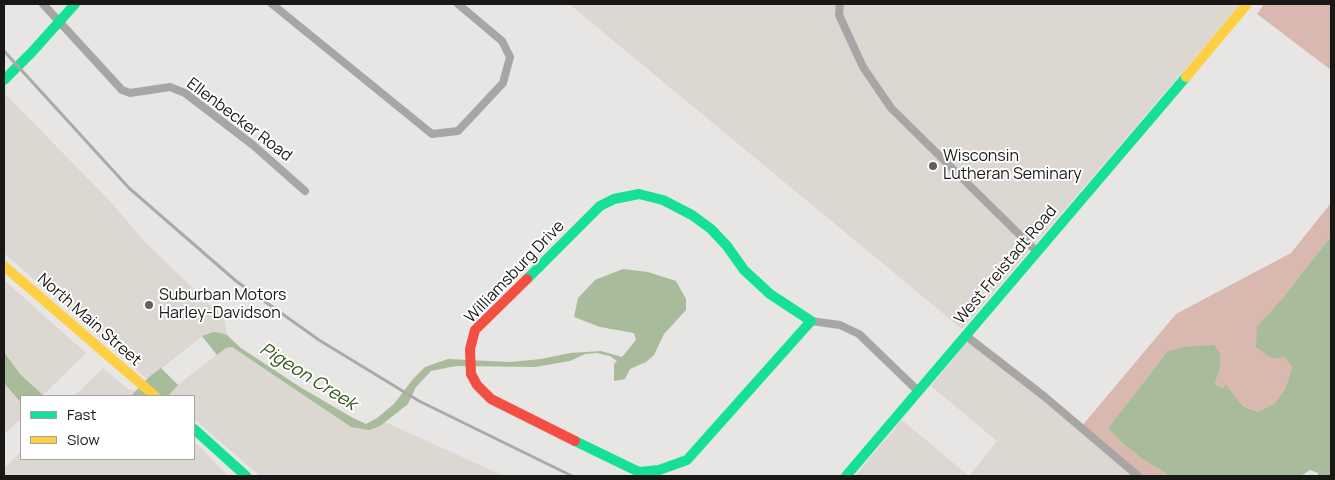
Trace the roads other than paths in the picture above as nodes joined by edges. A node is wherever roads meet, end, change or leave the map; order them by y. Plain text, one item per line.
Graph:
1 (42, 4) edge
2 (75, 4) edge
3 (272, 4) edge
4 (458, 4) edge
5 (840, 4) edge
6 (1247, 4) edge
7 (60, 22) junction
8 (4, 80) edge
9 (305, 191) dead end
10 (1036, 251) junction
11 (4, 266) edge
12 (811, 321) junction
13 (965, 335) junction
14 (918, 391) junction
15 (154, 395) edge
16 (195, 430) edge
17 (246, 476) edge
18 (846, 476) edge
19 (1138, 476) edge

1 - 7 street
2 - 7 street
3 - 4 street
5 - 10 street
6 - 10 street, West Freistadt Road
7 - 8 street
7 - 9 street, Ellenbecker Road
10 - 13 street, West Freistadt Road
11 - 15 street, North Main Street
12 - 12 street, Williamsburg Drive
12 - 14 street, Williamsburg Drive
13 - 14 street, West Freistadt Road
13 - 19 street
14 - 18 street, West Freistadt Road
16 - 17 street

